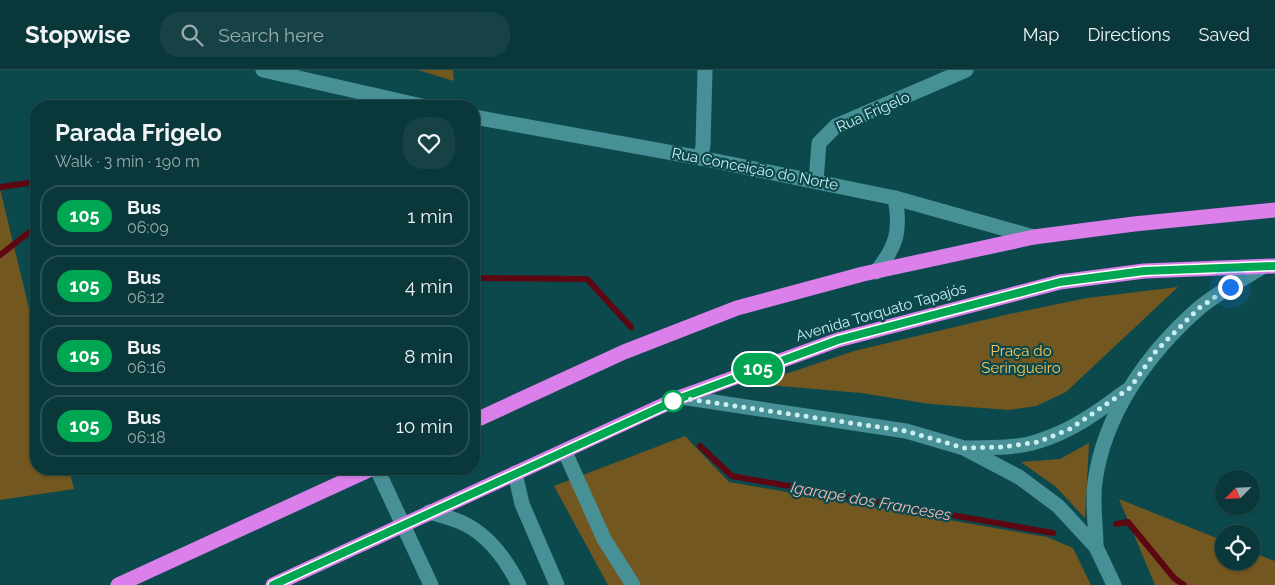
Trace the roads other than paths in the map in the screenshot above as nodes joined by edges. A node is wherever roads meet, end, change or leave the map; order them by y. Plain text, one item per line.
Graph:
1 (264, 70) edge
2 (705, 70) edge
3 (966, 70) edge
4 (396, 100) edge
5 (480, 118) edge
6 (701, 158) junction
7 (816, 182) junction
8 (895, 198) junction
9 (1275, 210) edge
10 (1034, 237) junction
11 (1268, 266) edge
12 (876, 272) junction
13 (1130, 388) junction
14 (681, 398) junction
15 (480, 418) edge
16 (964, 448) junction
17 (565, 452) junction
18 (515, 473) junction
19 (358, 475) edge
20 (380, 475) edge
21 (429, 512) junction
22 (404, 524) junction
23 (1096, 547) junction
24 (118, 585) edge
25 (273, 585) edge
26 (431, 585) edge
27 (520, 585) edge
28 (557, 585) edge
29 (633, 585) edge
30 (1114, 585) edge

1 - 4 street
2 - 6 street
3 - 7 street, Rua Frigelo
5 - 6 street, Rua Conceição do Norte
6 - 7 street, Rua Conceição do Norte
7 - 8 street, Rua Conceição do Norte
8 - 10 street, Rua Conceição do Norte
8 - 12 street
9 - 10 highway
10 - 12 highway
11 - 13 street
11 - 14 highway, Avenida Torquato Tapajós
12 - 15 highway
13 - 16 street
13 - 23 street
14 - 16 street
14 - 17 highway, Avenida Torquato Tapajós
16 - 23 street
17 - 18 highway, Avenida Torquato Tapajós
17 - 29 street
18 - 21 highway, Avenida Torquato Tapajós
18 - 28 street
19 - 24 highway
20 - 22 street
21 - 22 highway, Avenida Torquato Tapajós
21 - 27 street
22 - 25 highway, Avenida Torquato Tapajós
22 - 26 street
23 - 30 street

